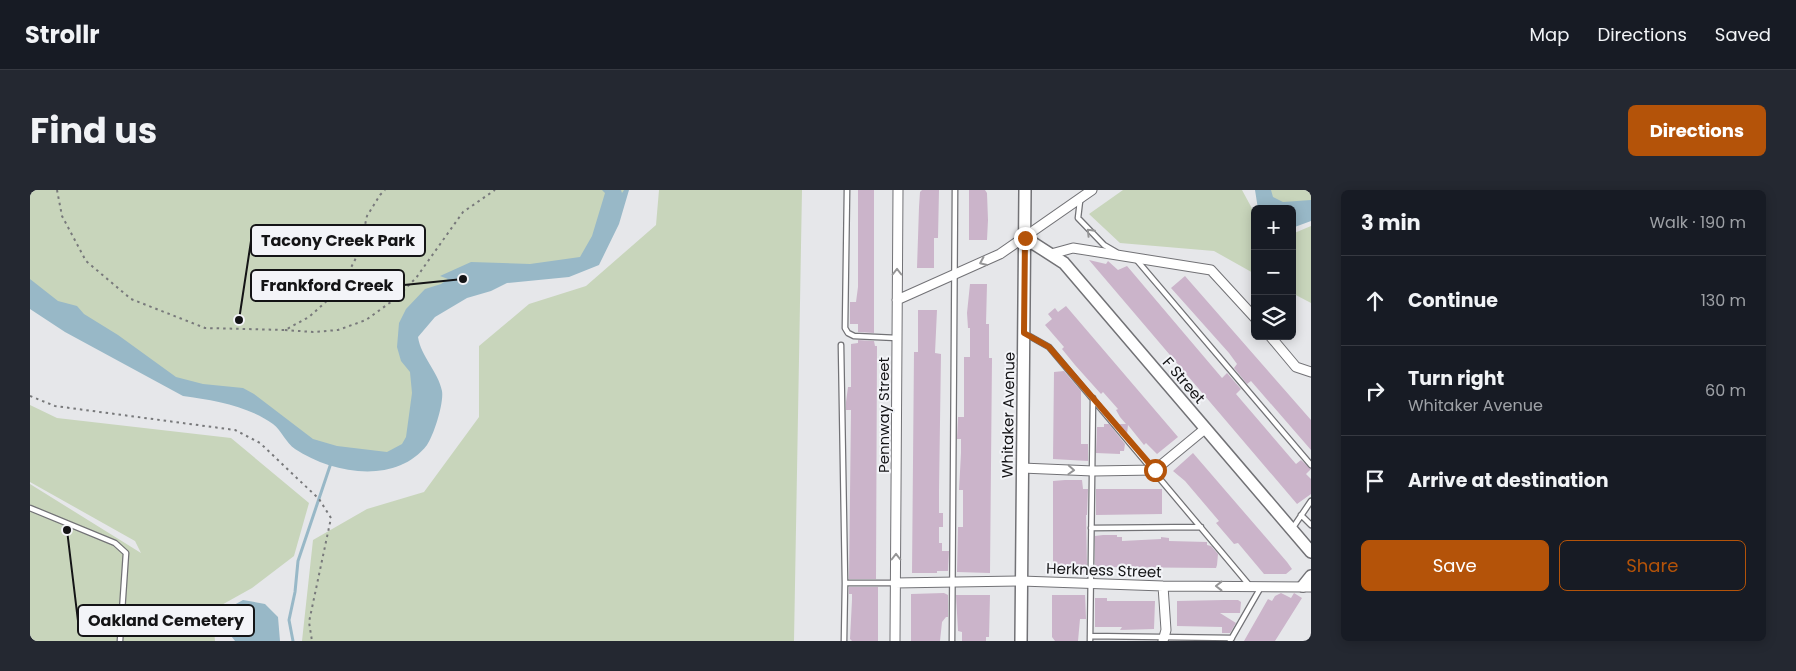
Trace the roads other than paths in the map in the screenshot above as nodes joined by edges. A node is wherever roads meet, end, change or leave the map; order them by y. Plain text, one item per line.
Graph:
1 (847, 190) edge
2 (898, 190) edge
3 (955, 190) edge
4 (1025, 190) edge
5 (1086, 193) edge
6 (1025, 238) junction
7 (1051, 254) junction
8 (1122, 256) junction
9 (1134, 257) junction
10 (954, 275) junction
11 (897, 300) junction
12 (1251, 314) edge
13 (1024, 333) junction
14 (897, 338) junction
15 (1273, 340) edge
16 (841, 345) dead end
17 (1311, 372) edge
18 (1093, 398) junction
19 (1206, 428) junction
20 (1311, 465) edge
21 (1022, 468) junction
22 (1155, 470) junction
23 (1093, 471) junction
24 (1311, 501) edge
25 (30, 508) edge
26 (1302, 515) junction
27 (1311, 525) edge
28 (1201, 527) junction
29 (1091, 528) junction
30 (1292, 529) junction
31 (1311, 552) edge
32 (1311, 576) edge
33 (1021, 581) junction
34 (952, 582) junction
35 (846, 583) junction
36 (895, 583) junction
37 (1090, 583) junction
38 (1163, 586) junction
39 (1250, 586) junction
40 (1262, 586) junction
41 (1307, 586) edge
42 (1090, 639) edge
43 (1164, 639) edge
44 (1231, 640) edge
45 (120, 641) edge
46 (844, 641) edge
47 (895, 641) edge
48 (952, 641) edge
49 (1021, 641) edge

1 - 14 lane
11 -> 2 street, Pennway Street
3 - 10 lane
4 - 6 main road, Whitaker Avenue
5 - 6 street
8 -> 5 lane
6 - 7 main road, F Street
6 -> 10 street
6 - 13 main road, Whitaker Avenue
7 - 8 street
7 - 19 main road, F Street
8 - 9 street
9 - 12 street
9 - 20 lane
10 - 11 street
10 - 34 lane
11 - 14 street, Pennway Street
13 - 18 lane
13 - 21 main road, Whitaker Avenue
36 -> 14 street, Pennway Street
15 - 17 street
16 - 35 lane
18 - 22 lane
18 - 23 lane
19 - 22 street
19 - 30 main road, F Street
21 -> 23 street
21 - 33 main road, Whitaker Avenue
22 - 23 street
22 - 28 lane
23 - 29 lane
24 - 26 lane
25 - 45 lane
26 - 27 lane
26 - 30 lane
28 - 29 lane
28 - 39 lane
29 - 37 lane
30 - 31 main road, F Street
32 - 41 main road
33 - 34 street, Herkness Street
33 - 37 street, Herkness Street
33 - 49 main road, Whitaker Avenue
34 - 36 street, Herkness Street
34 - 48 lane
35 - 36 lane
35 - 46 lane
36 - 47 street, Pennway Street
37 - 38 street, Herkness Street
37 - 42 lane
39 -> 38 street, Herkness Street
38 - 43 street
39 - 40 street, Herkness Street
40 - 41 street, Herkness Street
40 - 44 lane
42 - 43 lane
43 - 44 lane

